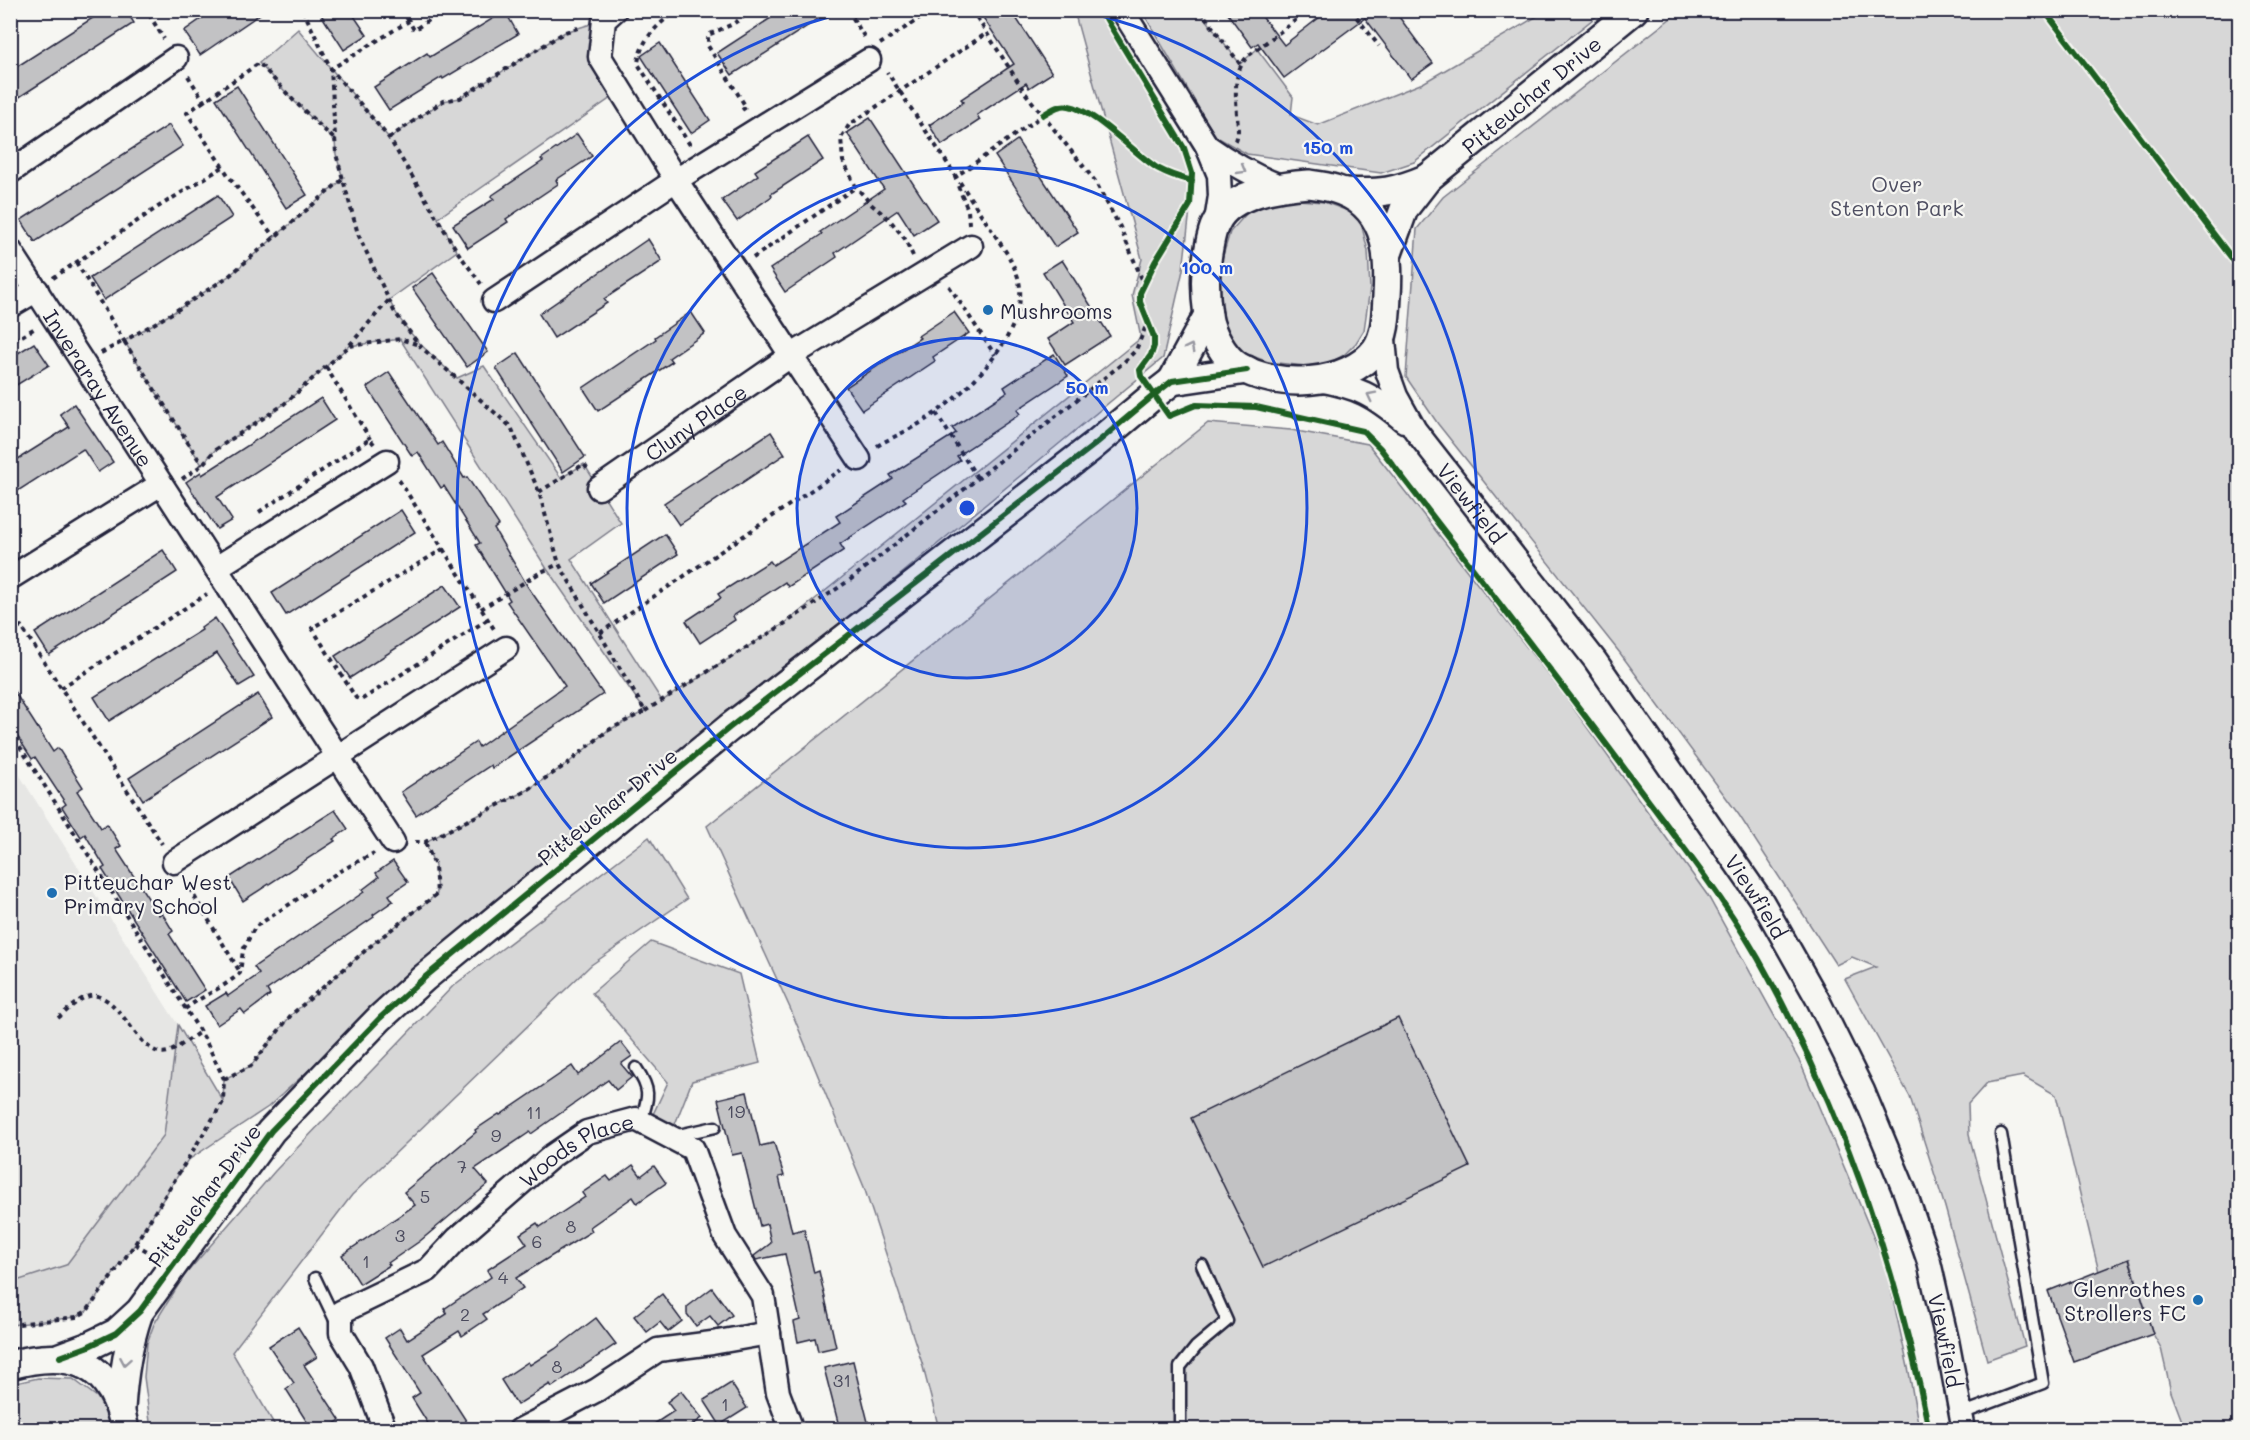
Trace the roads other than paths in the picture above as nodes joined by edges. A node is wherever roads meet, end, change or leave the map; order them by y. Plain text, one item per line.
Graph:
1 (1122, 10) edge
2 (1634, 10) edge
3 (610, 15) edge
4 (176, 58) road end
5 (869, 60) road end
6 (1207, 146) junction
7 (670, 171) junction
8 (10, 172) edge
9 (1428, 178) junction
10 (1280, 186) junction
11 (1342, 192) junction
12 (1216, 222) junction
13 (971, 246) road end
14 (10, 250) edge
15 (1387, 256) junction
16 (37, 290) junction
17 (494, 301) road end
18 (10, 306) edge
19 (1208, 315) junction
20 (1383, 329) junction
21 (792, 355) junction
22 (1247, 370) junction
23 (1318, 380) junction
24 (1172, 381) junction
25 (1415, 429) junction
26 (859, 459) road end
27 (387, 461) dead end
28 (161, 484) junction
29 (599, 488) road end
30 (221, 575) junction
31 (10, 578) edge
32 (506, 648) road end
33 (338, 756) junction
34 (393, 842) dead end
35 (174, 862) road end
36 (636, 1068) dead end
37 (641, 1121) junction
38 (715, 1127) dead end
39 (2001, 1134) dead end
40 (670, 1137) junction
41 (1202, 1265) dead end
42 (315, 1278) dead end
43 (140, 1311) junction
44 (341, 1322) junction
45 (769, 1333) junction
46 (60, 1357) junction
47 (10, 1365) edge
48 (123, 1421) edge
49 (1962, 1422) edge
50 (385, 1430) edge
51 (520, 1430) edge
52 (792, 1430) edge
53 (1180, 1430) edge

1 - 6 street
2 - 9 street, Pitteuchar Drive
3 - 7 street
4 - 8 street
5 - 7 street
6 -> 10 street
6 - 12 street
7 - 17 street
7 - 21 street
9 - 11 street, Pitteuchar Drive
9 - 15 street, Pitteuchar Drive
10 - 11 street
10 - 12 street
11 - 15 street
12 - 19 street
13 - 21 street, Cluny Place
14 - 16 street, Inveraray Avenue
15 - 20 street
16 - 18 street, Inveraray Avenue
16 - 28 street, Inveraray Avenue
19 - 22 street
24 -> 19 street, Pitteuchar Drive
20 - 23 street
20 - 25 street, Viewfield
21 - 26 street
21 - 29 street, Cluny Place
22 - 23 street
22 - 24 street
25 -> 23 street, Viewfield
24 - 43 street, Pitteuchar Drive
25 - 49 street, Viewfield
27 - 30 street
28 - 30 street, Inveraray Avenue
28 - 31 street, Inveraray Avenue
30 - 33 street, Inveraray Avenue
32 - 33 street
33 - 34 street, Inveraray Avenue
33 - 35 street
36 - 37 lane
37 - 40 street, Woods Place
37 - 44 street, Woods Place
38 - 40 lane
39 - 49 lane
40 - 45 street, Woods Place
41 - 53 lane
42 - 44 lane
43 - 46 street, Pitteuchar Drive
43 -> 48 street, Pitteuchar Drive
44 - 50 street
45 - 51 street
45 - 52 street, Woods Place
46 - 47 street
46 - 48 street

